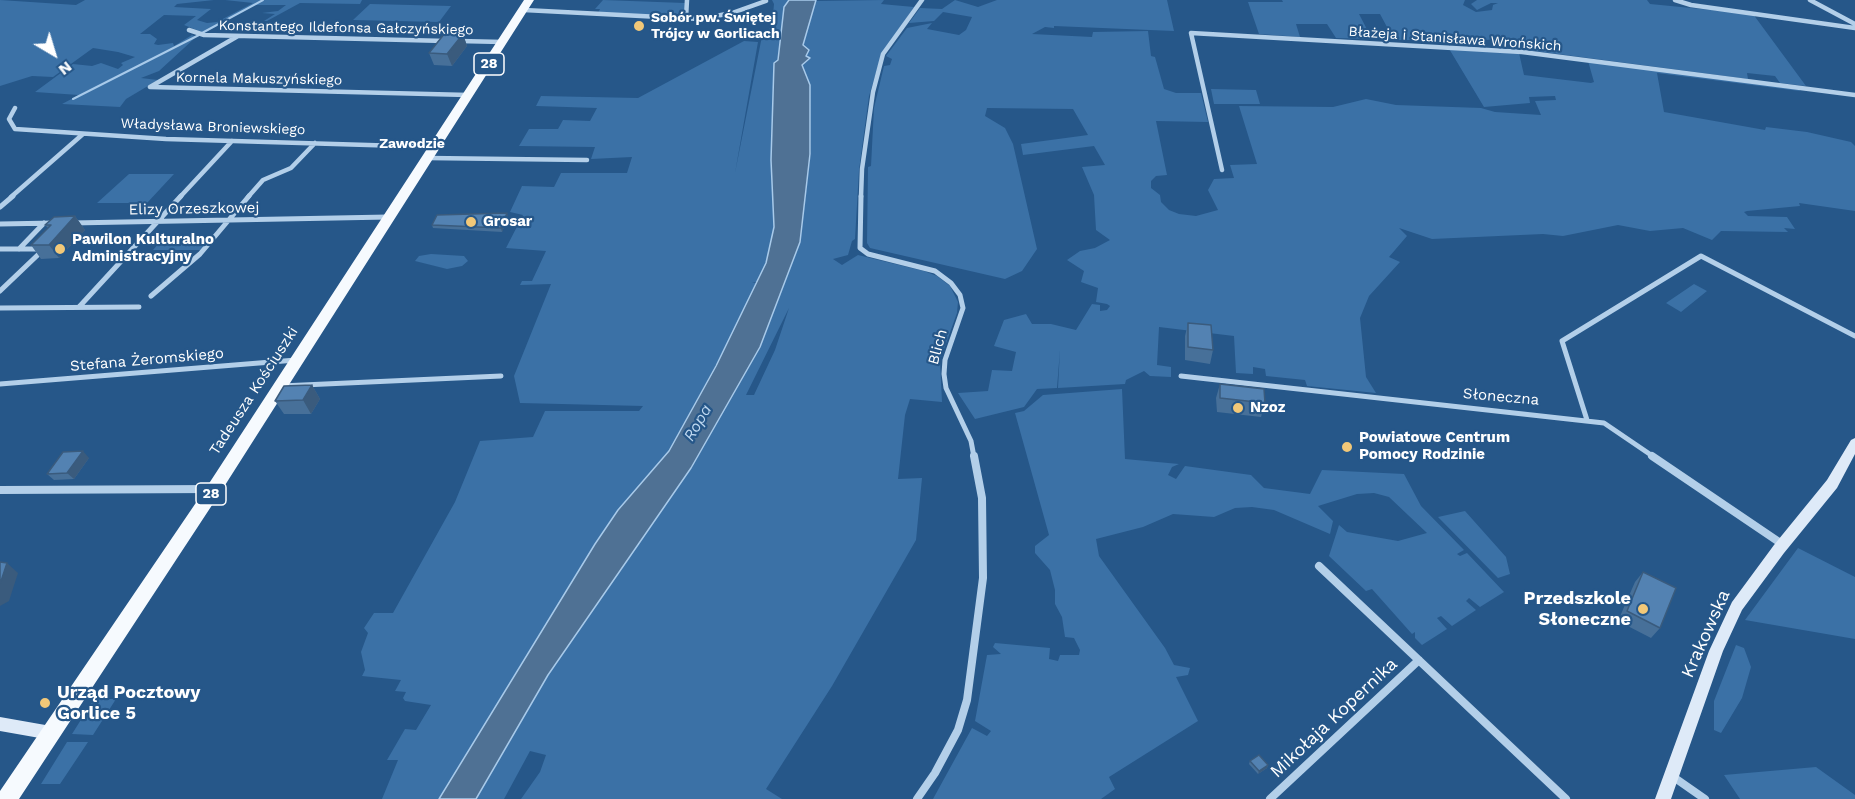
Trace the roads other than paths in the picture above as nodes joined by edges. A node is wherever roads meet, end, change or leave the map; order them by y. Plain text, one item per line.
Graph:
1 (529, 0) edge
2 (687, 0) edge
3 (922, 0) edge
4 (1675, 0) edge
5 (1810, 0) edge
6 (766, 1) edge
7 (524, 10) junction
8 (686, 18) junction
9 (1855, 26) edge
10 (189, 30) dead end
11 (238, 36) junction
12 (504, 42) junction
13 (469, 95) junction
14 (1855, 95) edge
15 (15, 108) dead end
16 (83, 134) junction
17 (232, 141) junction
18 (315, 143) junction
19 (435, 147) junction
20 (428, 158) junction
21 (587, 160) dead end
22 (1222, 170) dead end
23 (0, 207) edge
24 (389, 217) junction
25 (230, 220) junction
26 (157, 221) junction
27 (44, 223) junction
28 (0, 224) edge
29 (0, 249) edge
30 (19, 249) junction
31 (0, 291) edge
32 (151, 296) dead end
33 (79, 307) junction
34 (139, 307) dead end
35 (0, 308) edge
36 (1855, 336) edge
37 (297, 360) junction
38 (501, 376) dead end
39 (1181, 376) dead end
40 (0, 384) edge
41 (280, 386) junction
42 (1587, 420) junction
43 (1855, 443) edge
44 (214, 489) junction
45 (0, 490) edge
46 (1783, 545) junction
47 (1319, 566) dead end
48 (1419, 660) junction
49 (0, 724) edge
50 (51, 733) junction
51 (1671, 776) junction
52 (7, 799) edge
53 (917, 799) edge
54 (1270, 799) edge
55 (1566, 799) edge
56 (1663, 799) edge
57 (1705, 799) edge

1 - 7 main road, Tadeusza Kościuszki / 28
2 - 8 street
3 - 53 street, Blich
4 - 9 street
5 - 9 street
6 - 8 street
7 - 8 street
7 - 12 main road, Tadeusza Kościuszki / 28
10 - 11 street, Konstantego Ildefonsa Gałczyńskiego
11 - 12 street, Konstantego Ildefonsa Gałczyńskiego
11 - 13 street, Kornela Makuszyńskiego
12 - 13 main road, Tadeusza Kościuszki / 28
13 - 19 main road, Tadeusza Kościuszki / 28
14 - 22 street, Błażeja i Stanisława Wrońskich
15 - 16 street, Władysława Broniewskiego
16 - 17 street, Władysława Broniewskiego
16 - 23 street
17 - 18 street, Władysława Broniewskiego
17 - 26 street
18 - 19 street, Władysława Broniewskiego
18 - 25 street
19 - 20 main road, Tadeusza Kościuszki / 28
20 - 21 street
20 - 24 main road, Tadeusza Kościuszki / 28
24 - 25 street, Elizy Orzeszkowej
24 - 37 main road, Tadeusza Kościuszki / 28
25 - 26 street, Elizy Orzeszkowej
25 - 32 street
26 - 27 street, Elizy Orzeszkowej
26 - 33 street
27 - 28 street, Elizy Orzeszkowej
27 - 30 street
29 - 30 street
30 - 31 street
33 - 34 street
33 - 35 street
36 - 42 street
37 - 40 street, Stefana Żeromskiego
37 - 41 main road, Tadeusza Kościuszki / 28
38 - 41 street
39 - 42 street, Słoneczna
41 - 44 main road, Tadeusza Kościuszki / 28
42 - 46 street, Słoneczna
43 - 46 street, Krakowska
44 - 45 street
44 - 50 main road, Tadeusza Kościuszki / 28
46 - 51 street, Krakowska
47 - 48 street, Mikołaja Kopernika
48 - 54 street, Mikołaja Kopernika
48 - 55 street, Mikołaja Kopernika
49 - 50 street
50 - 52 main road, Tadeusza Kościuszki / 28
51 - 56 street, Krakowska
51 - 57 street

